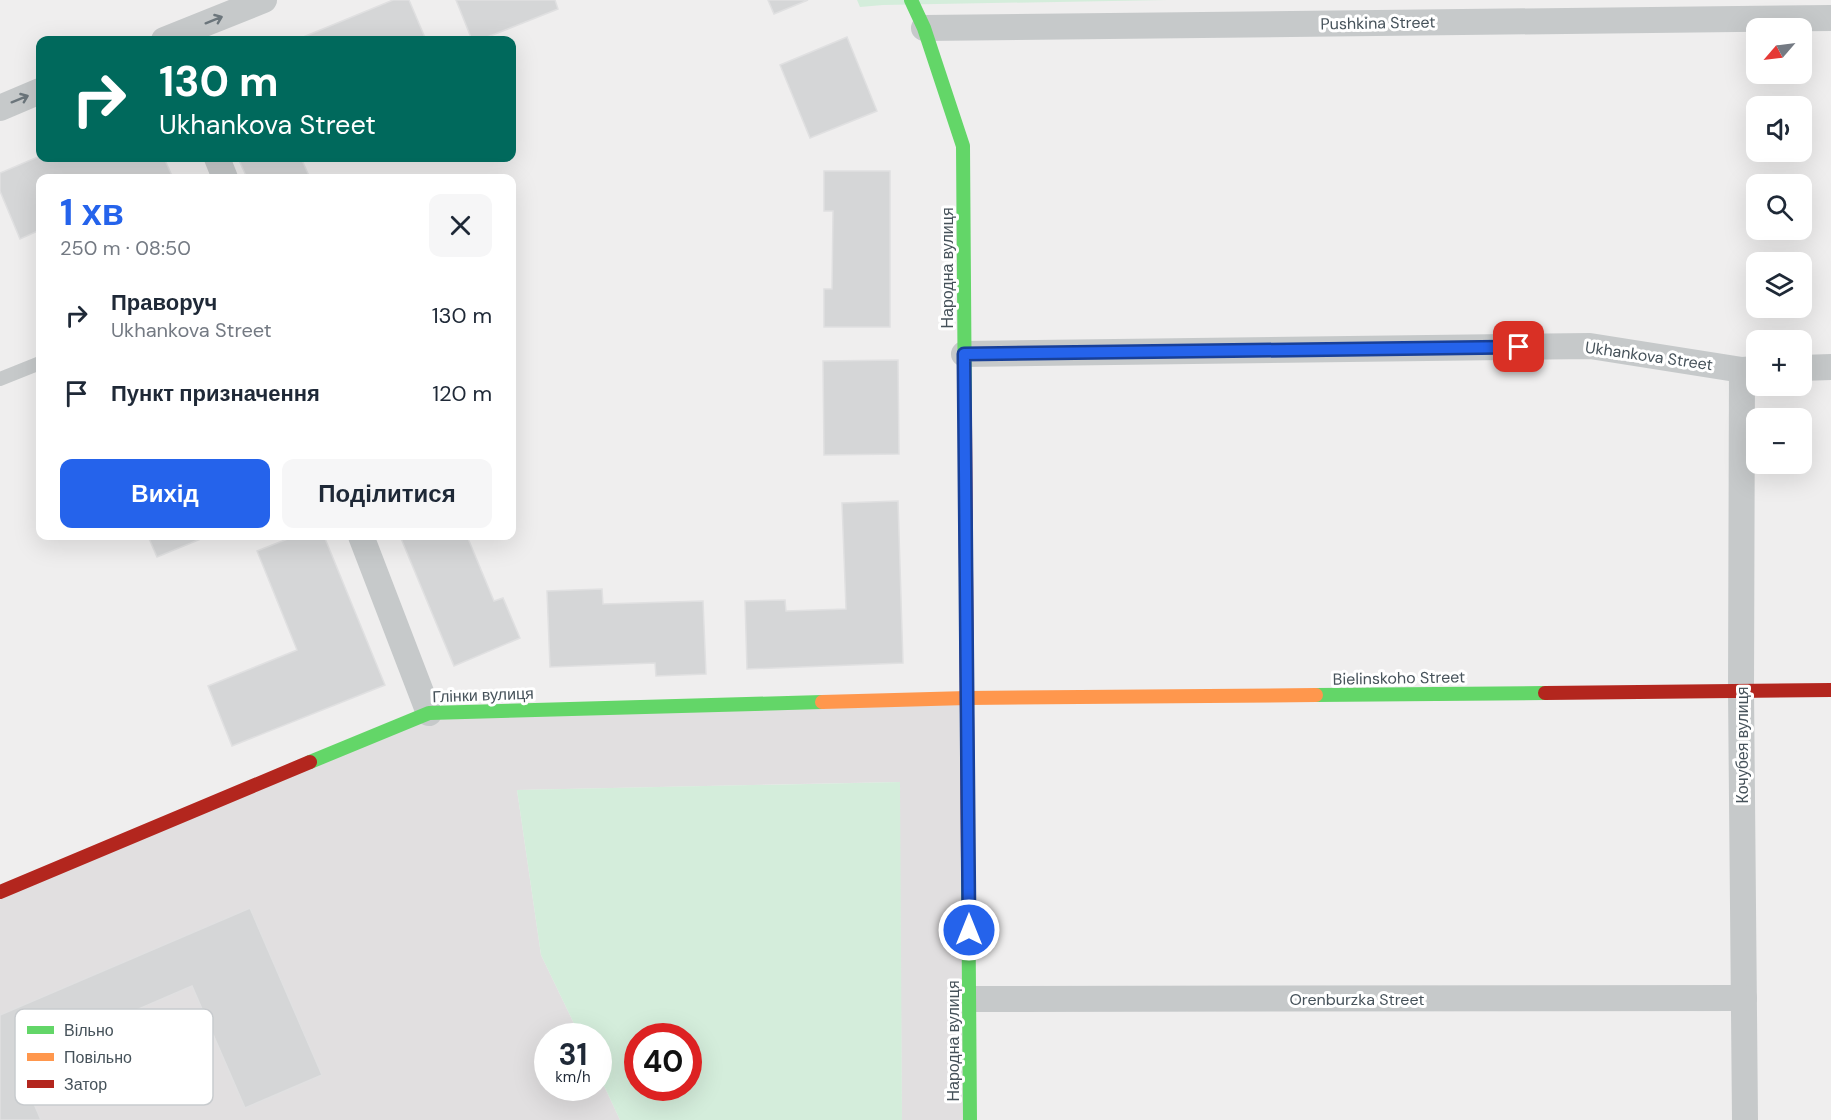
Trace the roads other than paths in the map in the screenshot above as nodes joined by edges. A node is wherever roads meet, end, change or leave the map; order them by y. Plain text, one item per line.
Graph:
1 (264, 0) edge
2 (911, 0) edge
3 (1831, 18) edge
4 (924, 28) junction
5 (176, 36) edge
6 (36, 93) edge
7 (0, 108) edge
8 (964, 354) junction
9 (36, 365) edge
10 (1831, 367) edge
11 (1812, 368) edge
12 (1746, 370) edge
13 (0, 379) edge
14 (1748, 396) edge
15 (363, 540) edge
16 (1831, 690) edge
17 (1741, 691) junction
18 (967, 698) junction
19 (429, 713) junction
20 (0, 892) edge
21 (1744, 998) junction
22 (969, 999) junction
23 (970, 1120) edge
24 (1745, 1120) edge

5 -> 1 street
2 - 4 street, Народна вулиця
3 - 4 street, Pushkina Street
4 - 8 street, Народна вулиця
7 -> 6 street
8 - 12 street, Ukhankova Street
8 - 18 street, Народна вулиця
9 - 13 lane
10 - 11 street
14 - 17 street, Кочубея вулиця
15 - 19 street
16 - 17 street, Bielinskoho Street
17 - 18 street, Bielinskoho Street
17 - 21 street, Кочубея вулиця
18 - 19 street, Глінки вулиця
18 - 22 street, Народна вулиця
19 - 20 street, Глінки вулиця
21 - 22 street, Orenburzka Street
21 - 24 street, Кочубея вулиця
22 - 23 street, Народна вулиця

